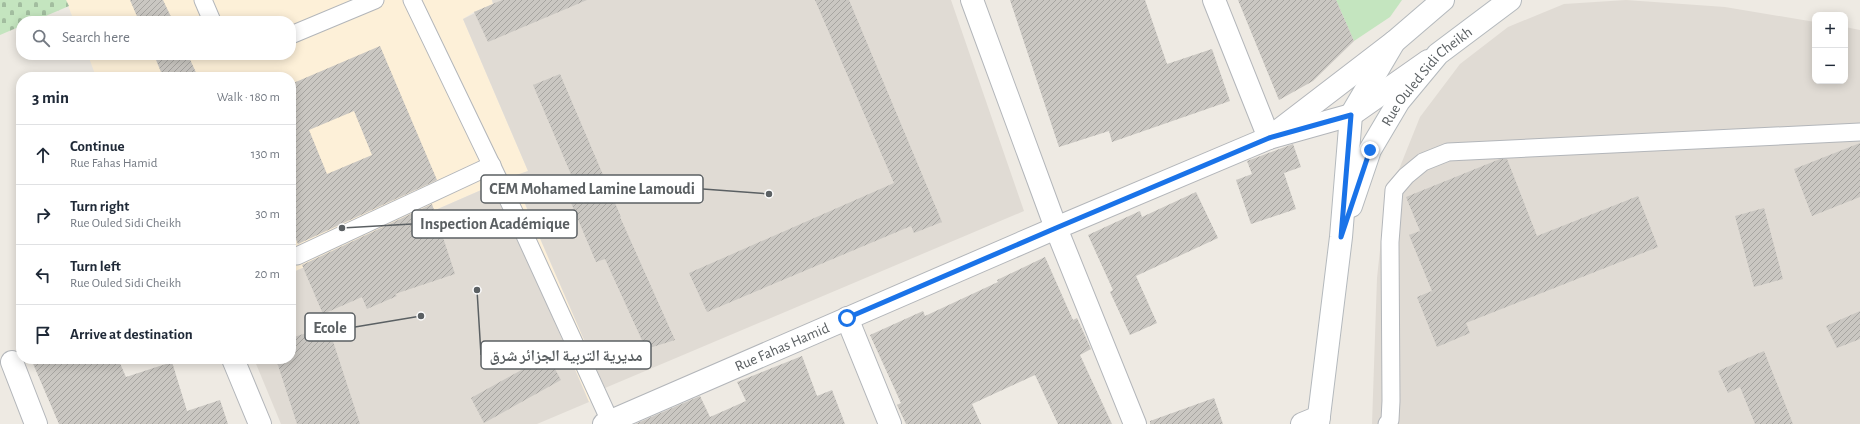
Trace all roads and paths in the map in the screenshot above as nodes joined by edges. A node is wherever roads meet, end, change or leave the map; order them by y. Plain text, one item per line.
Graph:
1 (203, 0) edge
2 (375, 0) edge
3 (412, 0) edge
4 (972, 0) edge
5 (1214, 0) edge
6 (1443, 0) edge
7 (1510, 0) edge
8 (210, 16) edge
9 (296, 33) edge
10 (1394, 42) junction
11 (1438, 54) junction
12 (1351, 115) junction
13 (1860, 132) edge
14 (1269, 138) junction
15 (492, 165) junction
16 (1056, 228) junction
17 (1341, 237) junction
18 (296, 256) edge
19 (847, 318) junction
20 (12, 362) dead end
21 (235, 364) edge
22 (1313, 422) edge
23 (607, 423) edge
24 (36, 424) edge
25 (260, 424) edge
26 (890, 424) edge
27 (1135, 424) edge
28 (1387, 424) edge

1 - 8 lane
2 - 9 lane
3 - 15 lane
4 - 16 street
5 - 14 street
6 - 10 street, Rue Ouled Sidi Cheikh
7 - 11 street, Rue Ouled Sidi Cheikh
10 - 12 street, Rue Ouled Sidi Cheikh
10 - 14 street
11 - 12 street, Rue Fahas Hamid
11 - 17 street, Rue Ouled Sidi Cheikh
12 - 14 street, Rue Fahas Hamid
12 - 17 street, Rue Ouled Sidi Cheikh
13 - 28 lane
14 - 16 street, Rue Fahas Hamid
15 - 18 lane
15 - 23 lane
16 - 19 street, Rue Fahas Hamid
16 - 27 street
17 - 22 street, Rue Ouled Sidi Cheikh
19 - 23 street, Rue Fahas Hamid
19 - 26 street
20 - 24 street
21 - 25 street

